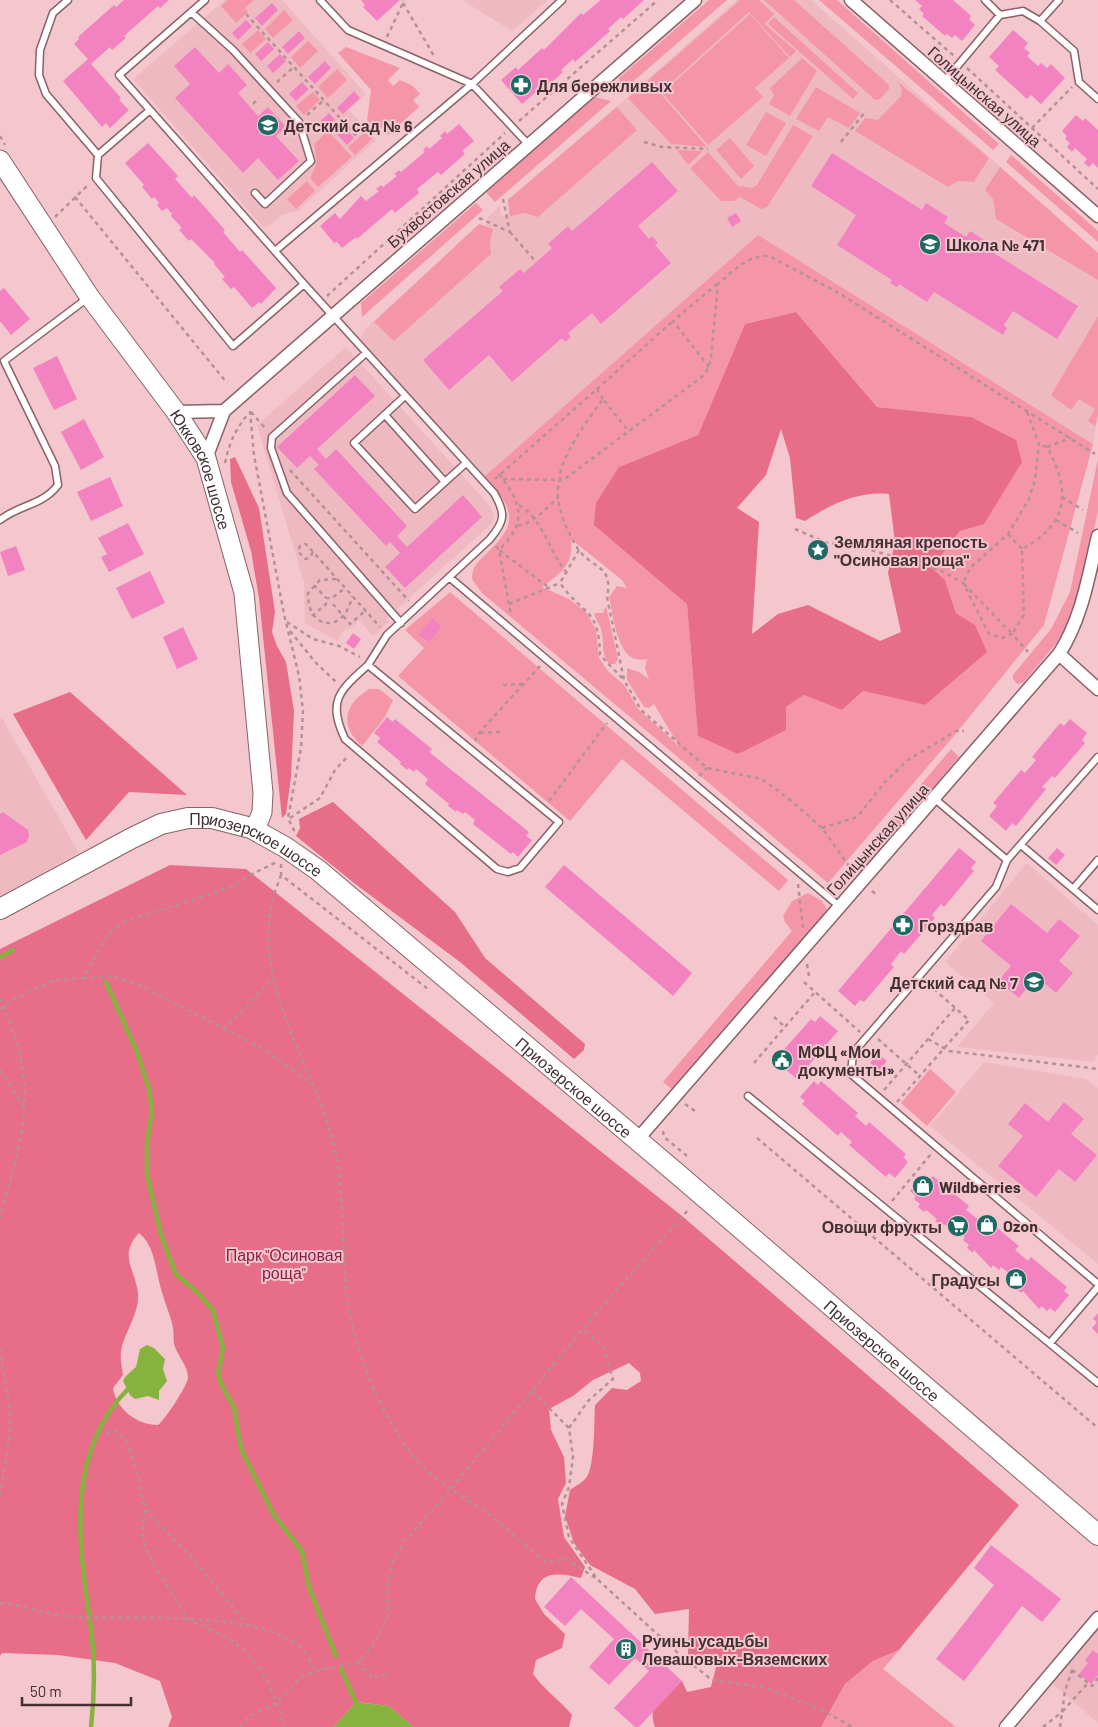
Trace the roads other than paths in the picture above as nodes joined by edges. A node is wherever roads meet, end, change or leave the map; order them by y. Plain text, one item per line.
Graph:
1 (68, 0) edge
2 (205, 0) edge
3 (320, 0) edge
4 (562, 0) edge
5 (695, 0) edge
6 (851, 0) edge
7 (985, 0) edge
8 (1059, 0) edge
9 (192, 12) junction
10 (1000, 15) junction
11 (1040, 21) junction
12 (944, 82) junction
13 (472, 84) junction
14 (1098, 99) edge
15 (150, 110) junction
16 (528, 144) junction
17 (98, 154) junction
18 (0, 160) edge
19 (255, 193) dead end
20 (1098, 216) edge
21 (275, 251) junction
22 (304, 284) junction
23 (89, 296) junction
24 (334, 315) junction
25 (366, 353) junction
26 (405, 396) junction
27 (224, 411) junction
28 (176, 412) junction
29 (385, 415) junction
30 (206, 458) junction
31 (466, 463) junction
32 (445, 482) junction
33 (0, 520) edge
34 (1098, 536) edge
35 (449, 577) junction
36 (401, 623) junction
37 (1059, 654) junction
38 (368, 665) junction
39 (1098, 689) edge
40 (1098, 757) edge
41 (935, 799) junction
42 (255, 830) junction
43 (1021, 845) junction
44 (1007, 860) junction
45 (1098, 860) edge
46 (1073, 889) junction
47 (839, 906) junction
48 (0, 909) edge
49 (1098, 910) edge
50 (748, 1096) dead end
51 (638, 1140) junction
52 (1098, 1286) edge
53 (1050, 1343) junction
54 (1098, 1383) edge
55 (1098, 1535) edge
56 (1098, 1618) edge
57 (1006, 1727) edge

1 - 17 lane
2 - 9 lane
3 - 13 lane
4 - 13 lane
5 - 16 street, Бухвостовская улица
6 - 12 street, Голицынская улица
7 - 10 lane
8 - 11 lane
9 - 15 lane
9 - 19 lane
10 - 11 lane
10 - 12 lane
11 - 14 lane
12 - 20 street, Голицынская улица
13 - 16 lane
13 - 21 lane
15 - 17 lane
15 - 21 lane
16 - 24 street, Бухвостовская улица
17 - 22 lane
18 - 23 main road, Юкковское шоссе
21 - 22 lane
22 - 24 lane
23 - 28 main road, Юкковское шоссе
23 - 33 lane
24 - 25 lane
24 - 27 street, Бухвостовская улица
25 - 26 lane
25 - 36 lane
26 - 29 lane
26 - 31 lane
27 - 28 street
27 - 30 street, Бухвостовская улица
28 - 30 main road, Юкковское шоссе
29 - 32 lane
29 - 32 lane
30 - 42 main road, Юкковское шоссе
31 - 32 lane
31 - 35 lane
34 - 37 street, Голицынская улица
35 - 36 lane
35 - 47 lane
36 - 38 lane
37 - 39 street
37 - 41 street, Голицынская улица
38 - 38 lane
40 - 43 lane
41 - 44 lane
41 - 47 street, Голицынская улица
42 - 48 main road, Приозерское шоссе
42 - 51 main road, Приозерское шоссе
43 - 44 lane
43 - 46 lane
44 - 52 lane
45 - 46 lane
46 - 49 lane
47 - 51 street, Голицынская улица
50 - 53 lane
51 - 55 main road, Приозерское шоссе
52 - 53 lane
53 - 54 lane
56 - 57 street

